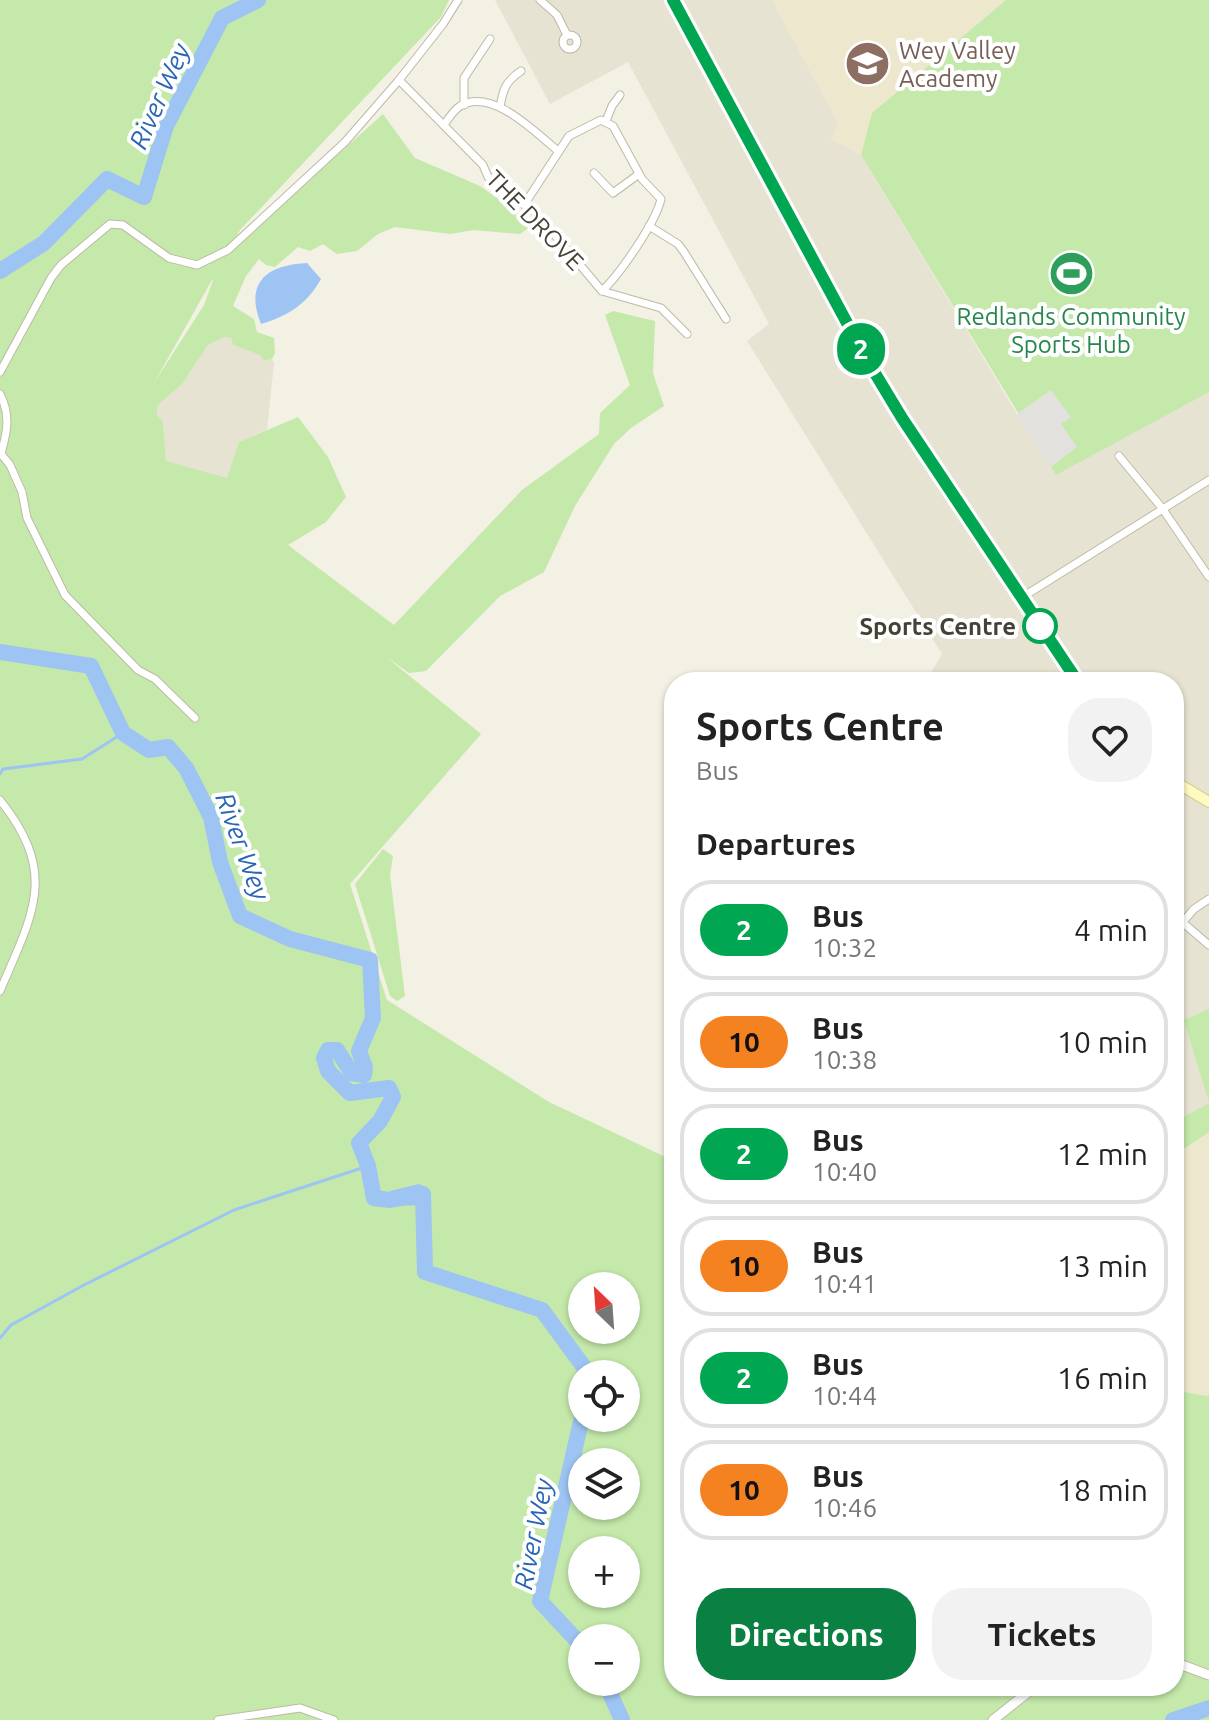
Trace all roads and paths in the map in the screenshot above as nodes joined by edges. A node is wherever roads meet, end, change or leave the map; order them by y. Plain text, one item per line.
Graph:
1 (458, 0) edge
2 (540, 0) edge
3 (673, 0) edge
4 (567, 35) dead end
5 (490, 39) dead end
6 (521, 71) dead end
7 (399, 80) junction
8 (620, 95) dead end
9 (464, 105) junction
10 (500, 107) junction
11 (606, 121) junction
12 (444, 125) junction
13 (558, 151) junction
14 (594, 173) dead end
15 (639, 174) junction
16 (524, 205) junction
17 (649, 226) junction
18 (602, 291) junction
19 (726, 319) dead end
20 (687, 334) dead end
21 (0, 372) edge
22 (0, 394) edge
23 (0, 455) edge
24 (1119, 456) dead end
25 (1209, 480) edge
26 (1162, 508) junction
27 (1209, 577) edge
28 (1021, 598) junction
29 (1071, 672) edge
30 (195, 718) dead end
31 (1184, 787) edge
32 (0, 800) edge
33 (1209, 802) edge
34 (1209, 899) edge
35 (1184, 919) edge
36 (1184, 924) edge
37 (1209, 945) edge
38 (0, 991) edge
39 (1184, 1666) edge
40 (1209, 1675) edge
41 (1023, 1696) edge
42 (218, 1720) edge
43 (334, 1720) edge
44 (993, 1720) edge

1 - 7 street
2 - 4 street
3 - 28 main road
5 - 9 street
6 - 10 street
7 - 12 street, THE DROVE
7 - 21 street
8 - 11 street
9 - 10 street
9 - 12 street
10 - 13 street
11 - 13 street
11 - 15 street
12 - 16 street, THE DROVE
13 - 16 street
14 - 15 street
15 - 17 street
16 - 18 street, THE DROVE
17 - 18 street
17 - 19 street
18 - 20 street, THE DROVE
22 - 23 street
23 - 30 street
24 - 26 street
25 - 26 street
26 - 27 street
26 - 28 street
28 - 29 main road
31 - 33 main road
32 - 38 street
34 - 35 street
36 - 37 street
39 - 40 street
41 - 44 street
42 - 43 street

